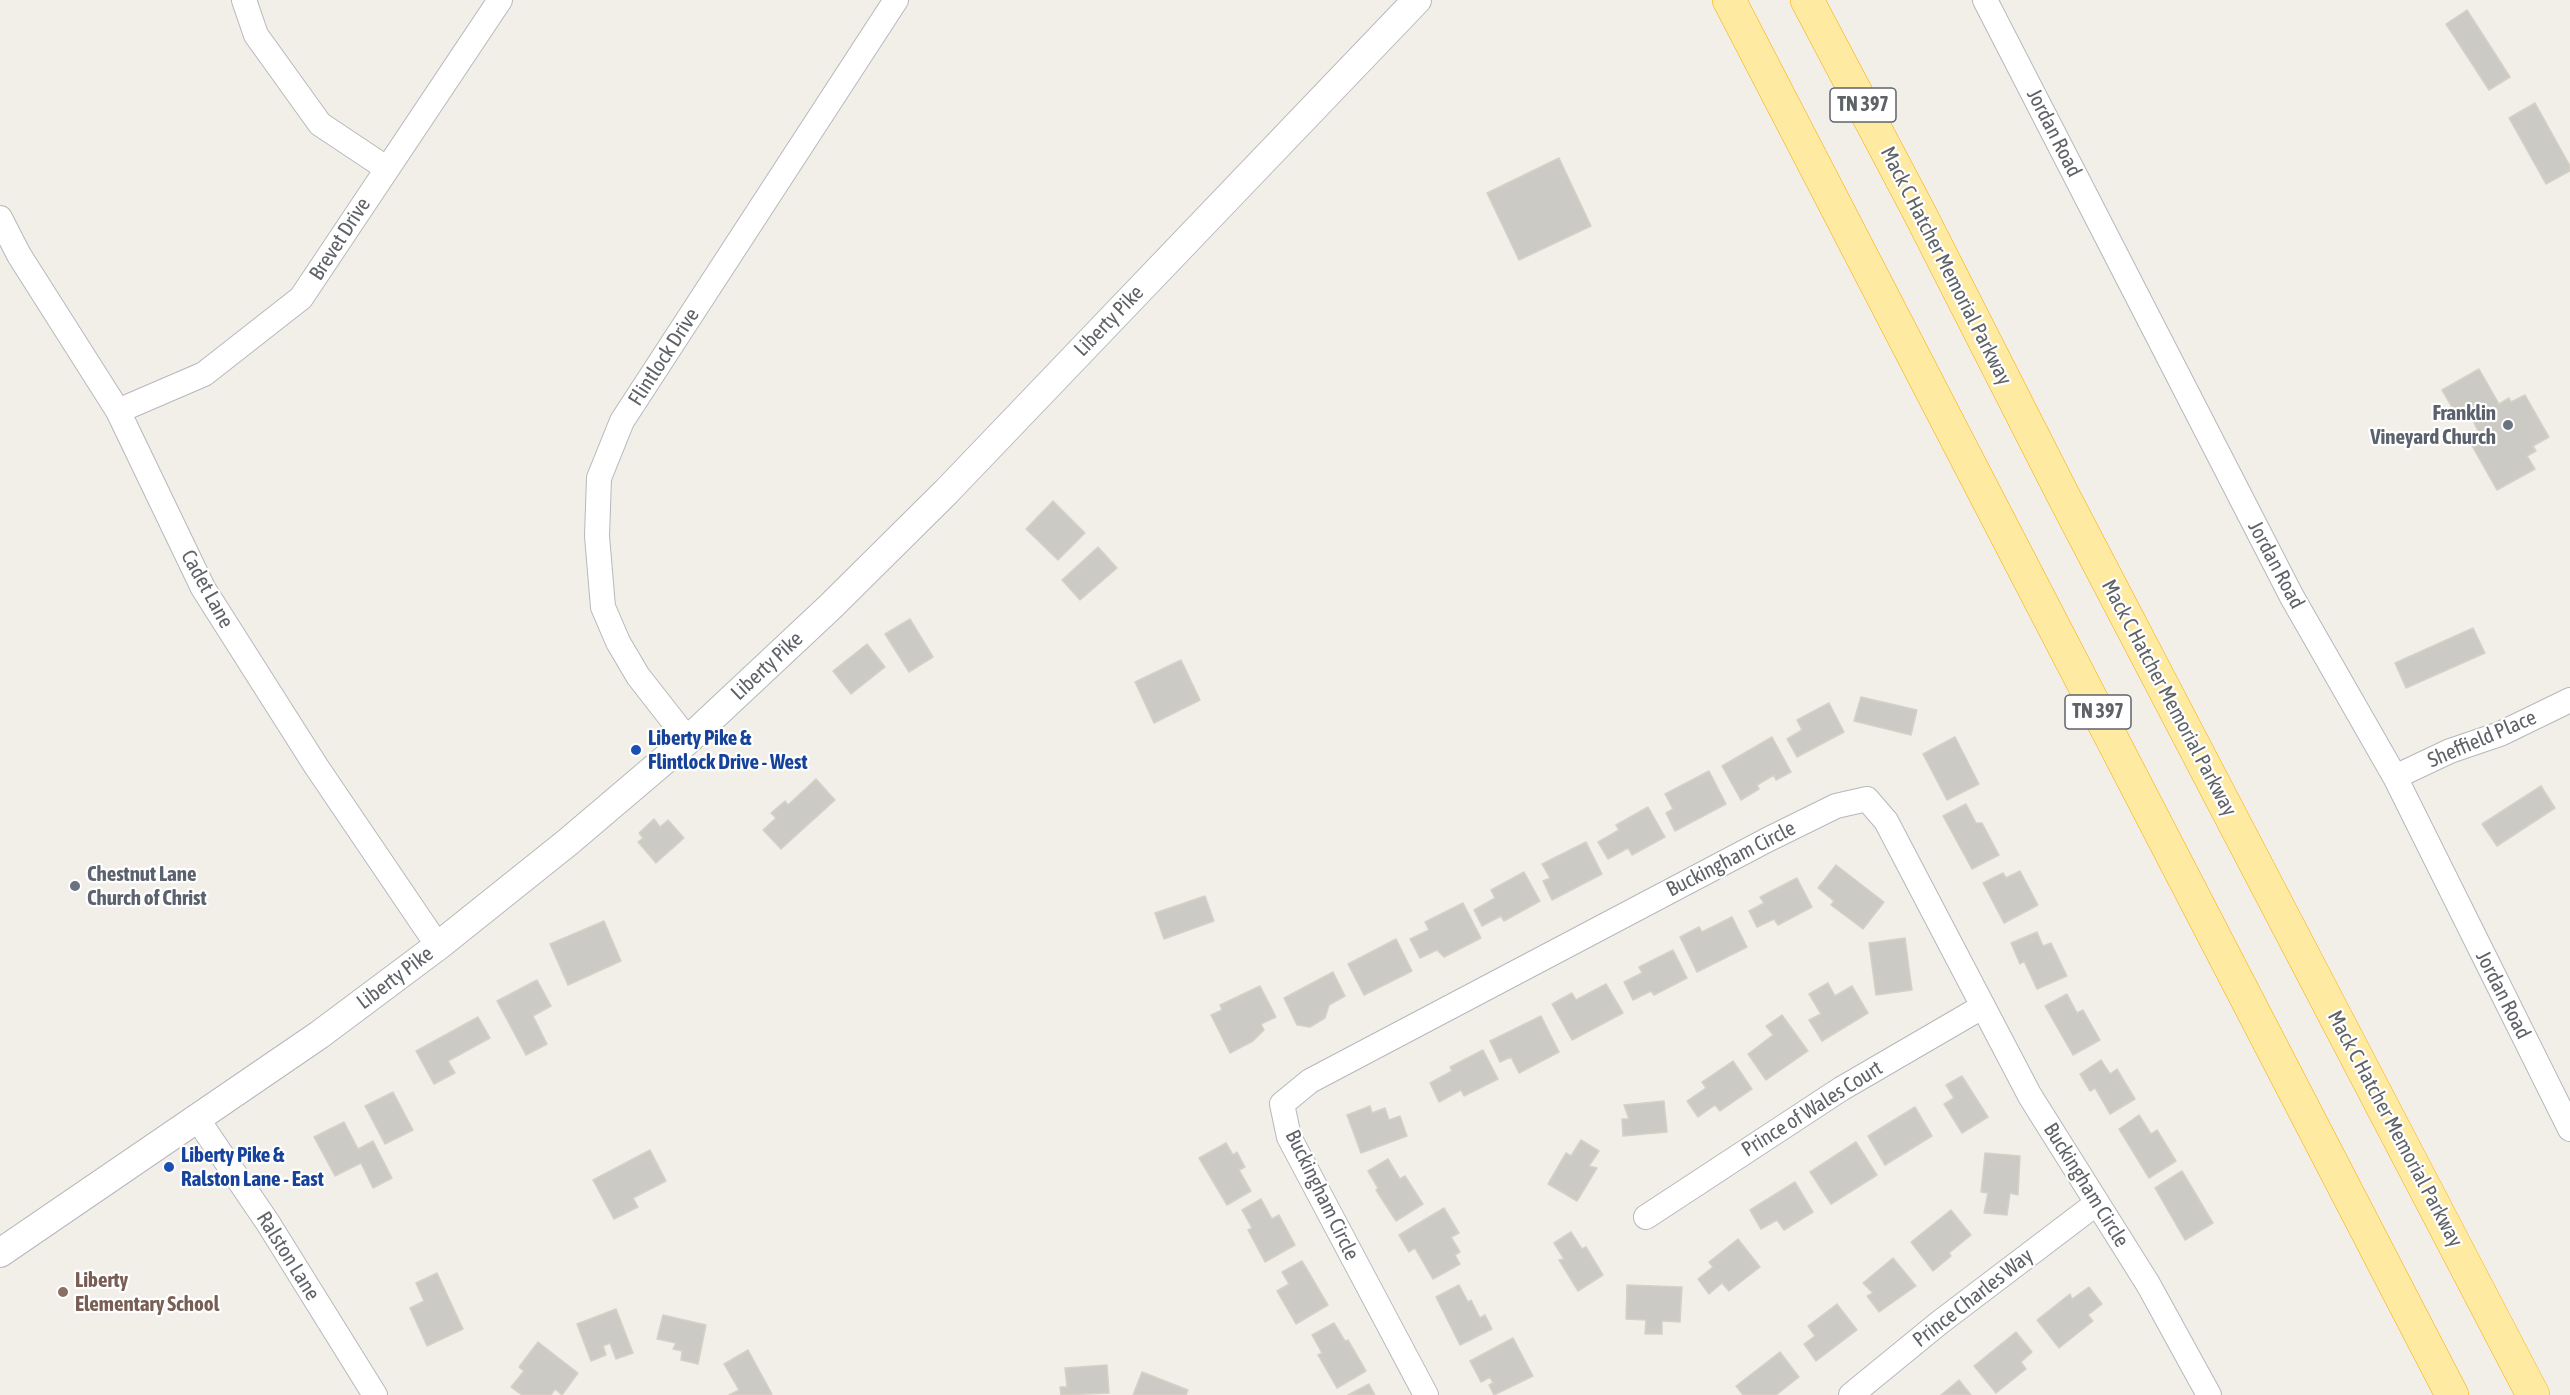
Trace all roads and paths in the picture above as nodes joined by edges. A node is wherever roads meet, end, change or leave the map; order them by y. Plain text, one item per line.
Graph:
1 (244, 0) edge
2 (500, 0) edge
3 (896, 0) edge
4 (1418, 0) edge
5 (1729, 0) edge
6 (1808, 0) edge
7 (1985, 0) edge
8 (386, 168) junction
9 (0, 218) edge
10 (118, 411) junction
11 (2570, 700) edge
12 (688, 740) junction
13 (2395, 777) junction
14 (438, 946) junction
15 (1982, 1007) junction
16 (198, 1120) junction
17 (2570, 1129) edge
18 (2097, 1203) junction
19 (1646, 1216) dead end
20 (0, 1253) edge
21 (375, 1395) edge
22 (1426, 1395) edge
23 (1851, 1395) edge
24 (2208, 1395) edge
25 (2452, 1395) edge
26 (2533, 1395) edge

1 - 8 street
2 - 8 street, Brevet Drive
3 - 12 street, Flintlock Drive
4 - 12 street, Liberty Pike
5 - 25 highway, TN 397
6 - 26 highway, Mack C Hatcher Memorial Parkway / TN 397
7 - 13 street, Jordan Road
8 - 10 street, Brevet Drive
9 - 10 street, Cadet Lane
10 - 14 street, Cadet Lane
11 - 13 street, Sheffield Place
12 - 14 street, Liberty Pike
13 - 17 street, Jordan Road
14 - 16 street, Liberty Pike
15 - 18 street, Buckingham Circle
15 - 19 street, Prince of Wales Court
15 - 22 street, Buckingham Circle
16 - 20 street, Liberty Pike
16 - 21 street, Ralston Lane
18 - 23 street, Prince Charles Way
18 - 24 street, Buckingham Circle

